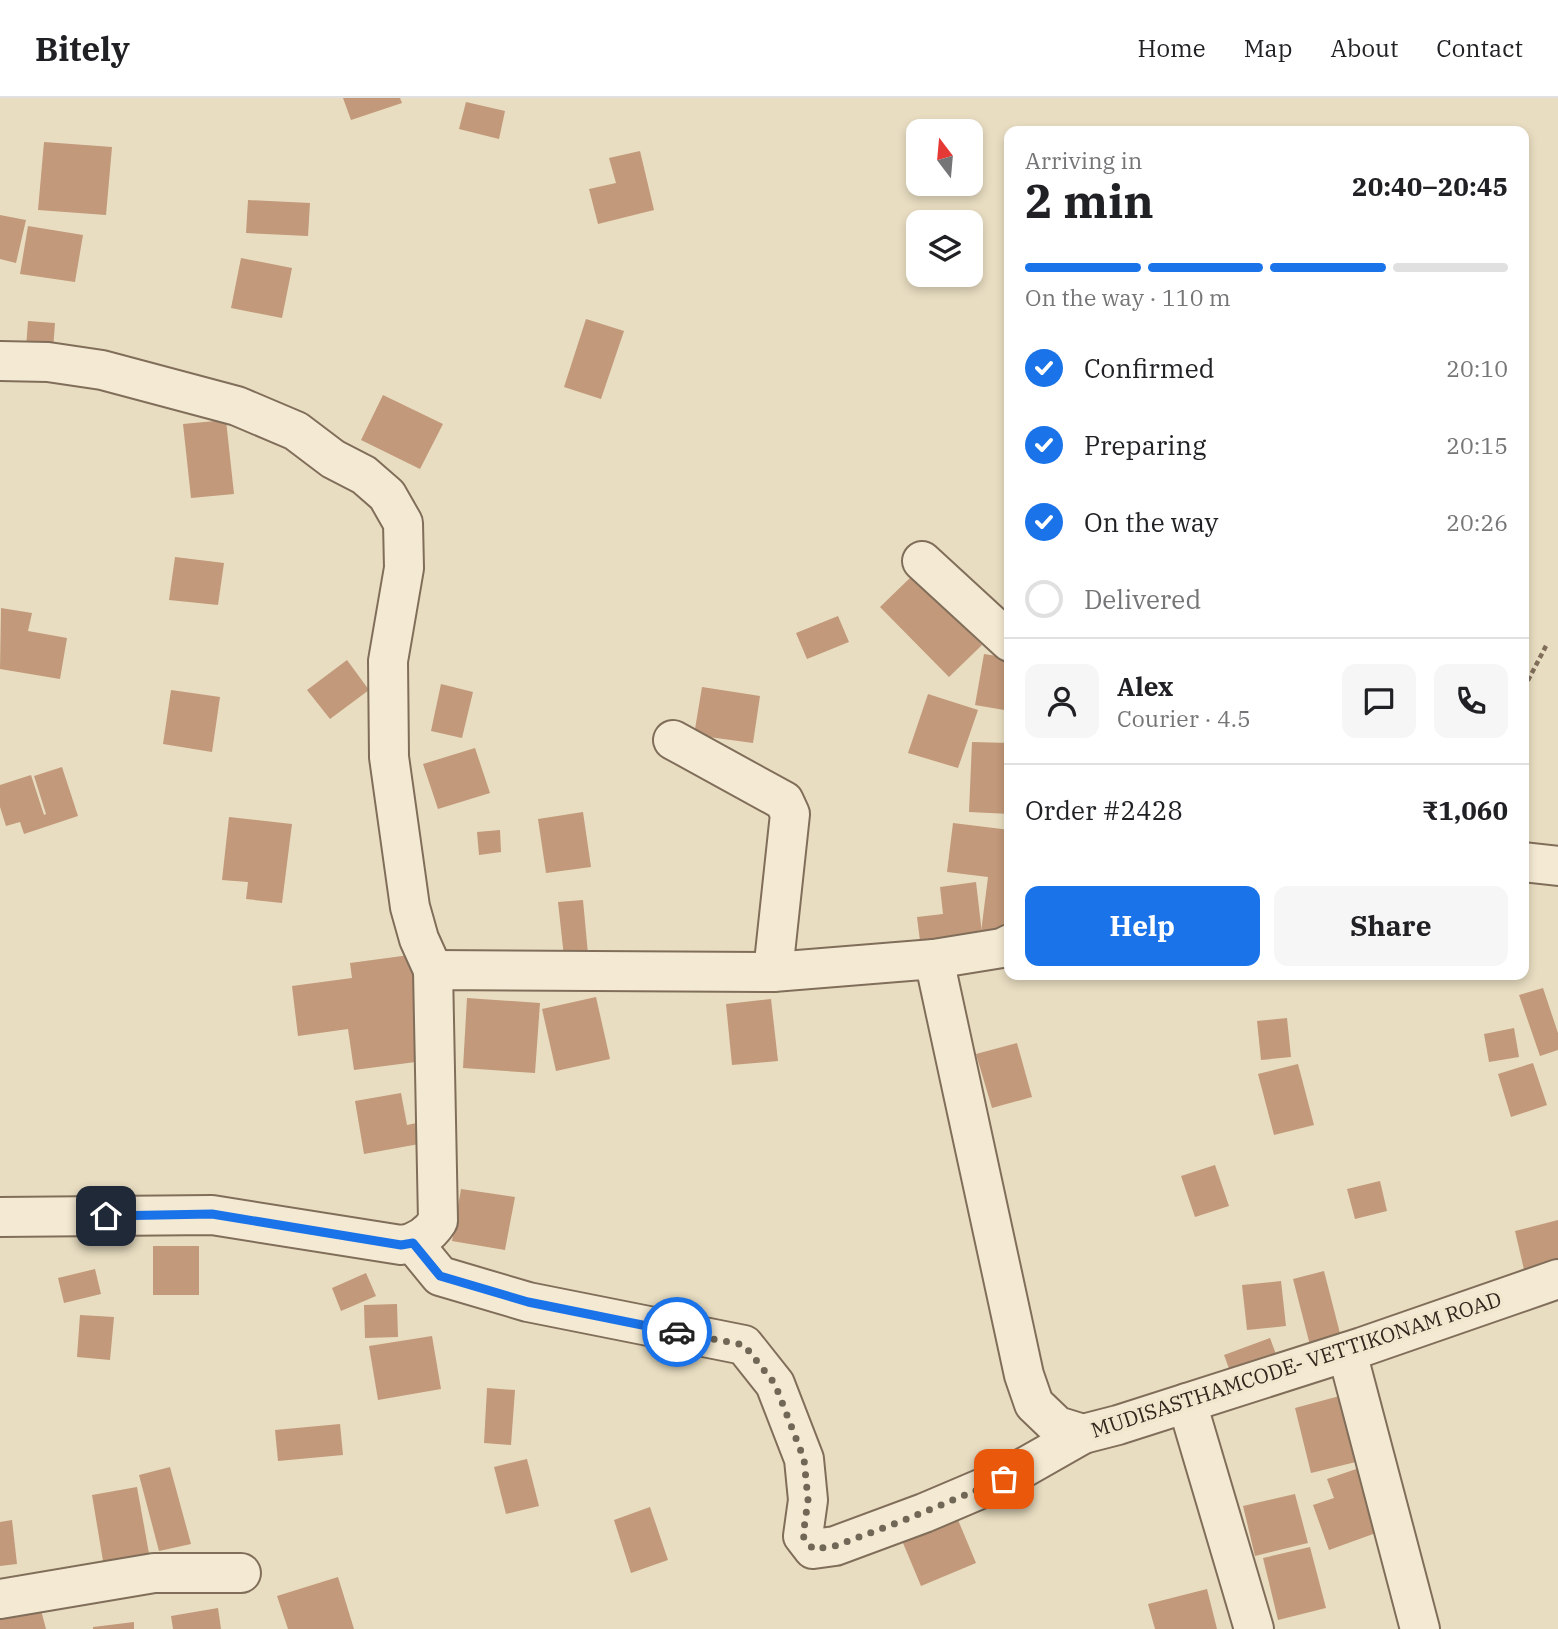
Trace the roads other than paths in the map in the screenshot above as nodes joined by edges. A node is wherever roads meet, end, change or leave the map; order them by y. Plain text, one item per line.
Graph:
1 (0, 361) edge
2 (922, 561) dead end
3 (1004, 636) edge
4 (673, 740) dead end
5 (1529, 863) edge
6 (1558, 866) edge
7 (1004, 947) edge
8 (934, 959) junction
9 (433, 970) junction
10 (773, 972) junction
11 (0, 1217) edge
12 (413, 1243) junction
13 (1558, 1279) edge
14 (1347, 1352) junction
15 (1186, 1403) junction
16 (1083, 1434) junction
17 (241, 1573) dead end
18 (0, 1599) edge
19 (1254, 1629) edge
20 (1420, 1629) edge

1 - 9 street
2 - 3 street
4 - 10 street
5 - 6 street
7 - 8 street
8 - 10 street
8 - 16 street, MUDISASTHAMCODE- VETTIKONAM ROAD
9 - 10 street
9 - 12 street
11 - 12 street
12 - 16 street
13 - 14 street, MUDISASTHAMCODE- VETTIKONAM ROAD
14 - 15 street, MUDISASTHAMCODE- VETTIKONAM ROAD
14 - 20 street
15 - 16 street, MUDISASTHAMCODE- VETTIKONAM ROAD
15 - 19 street
17 - 18 street

